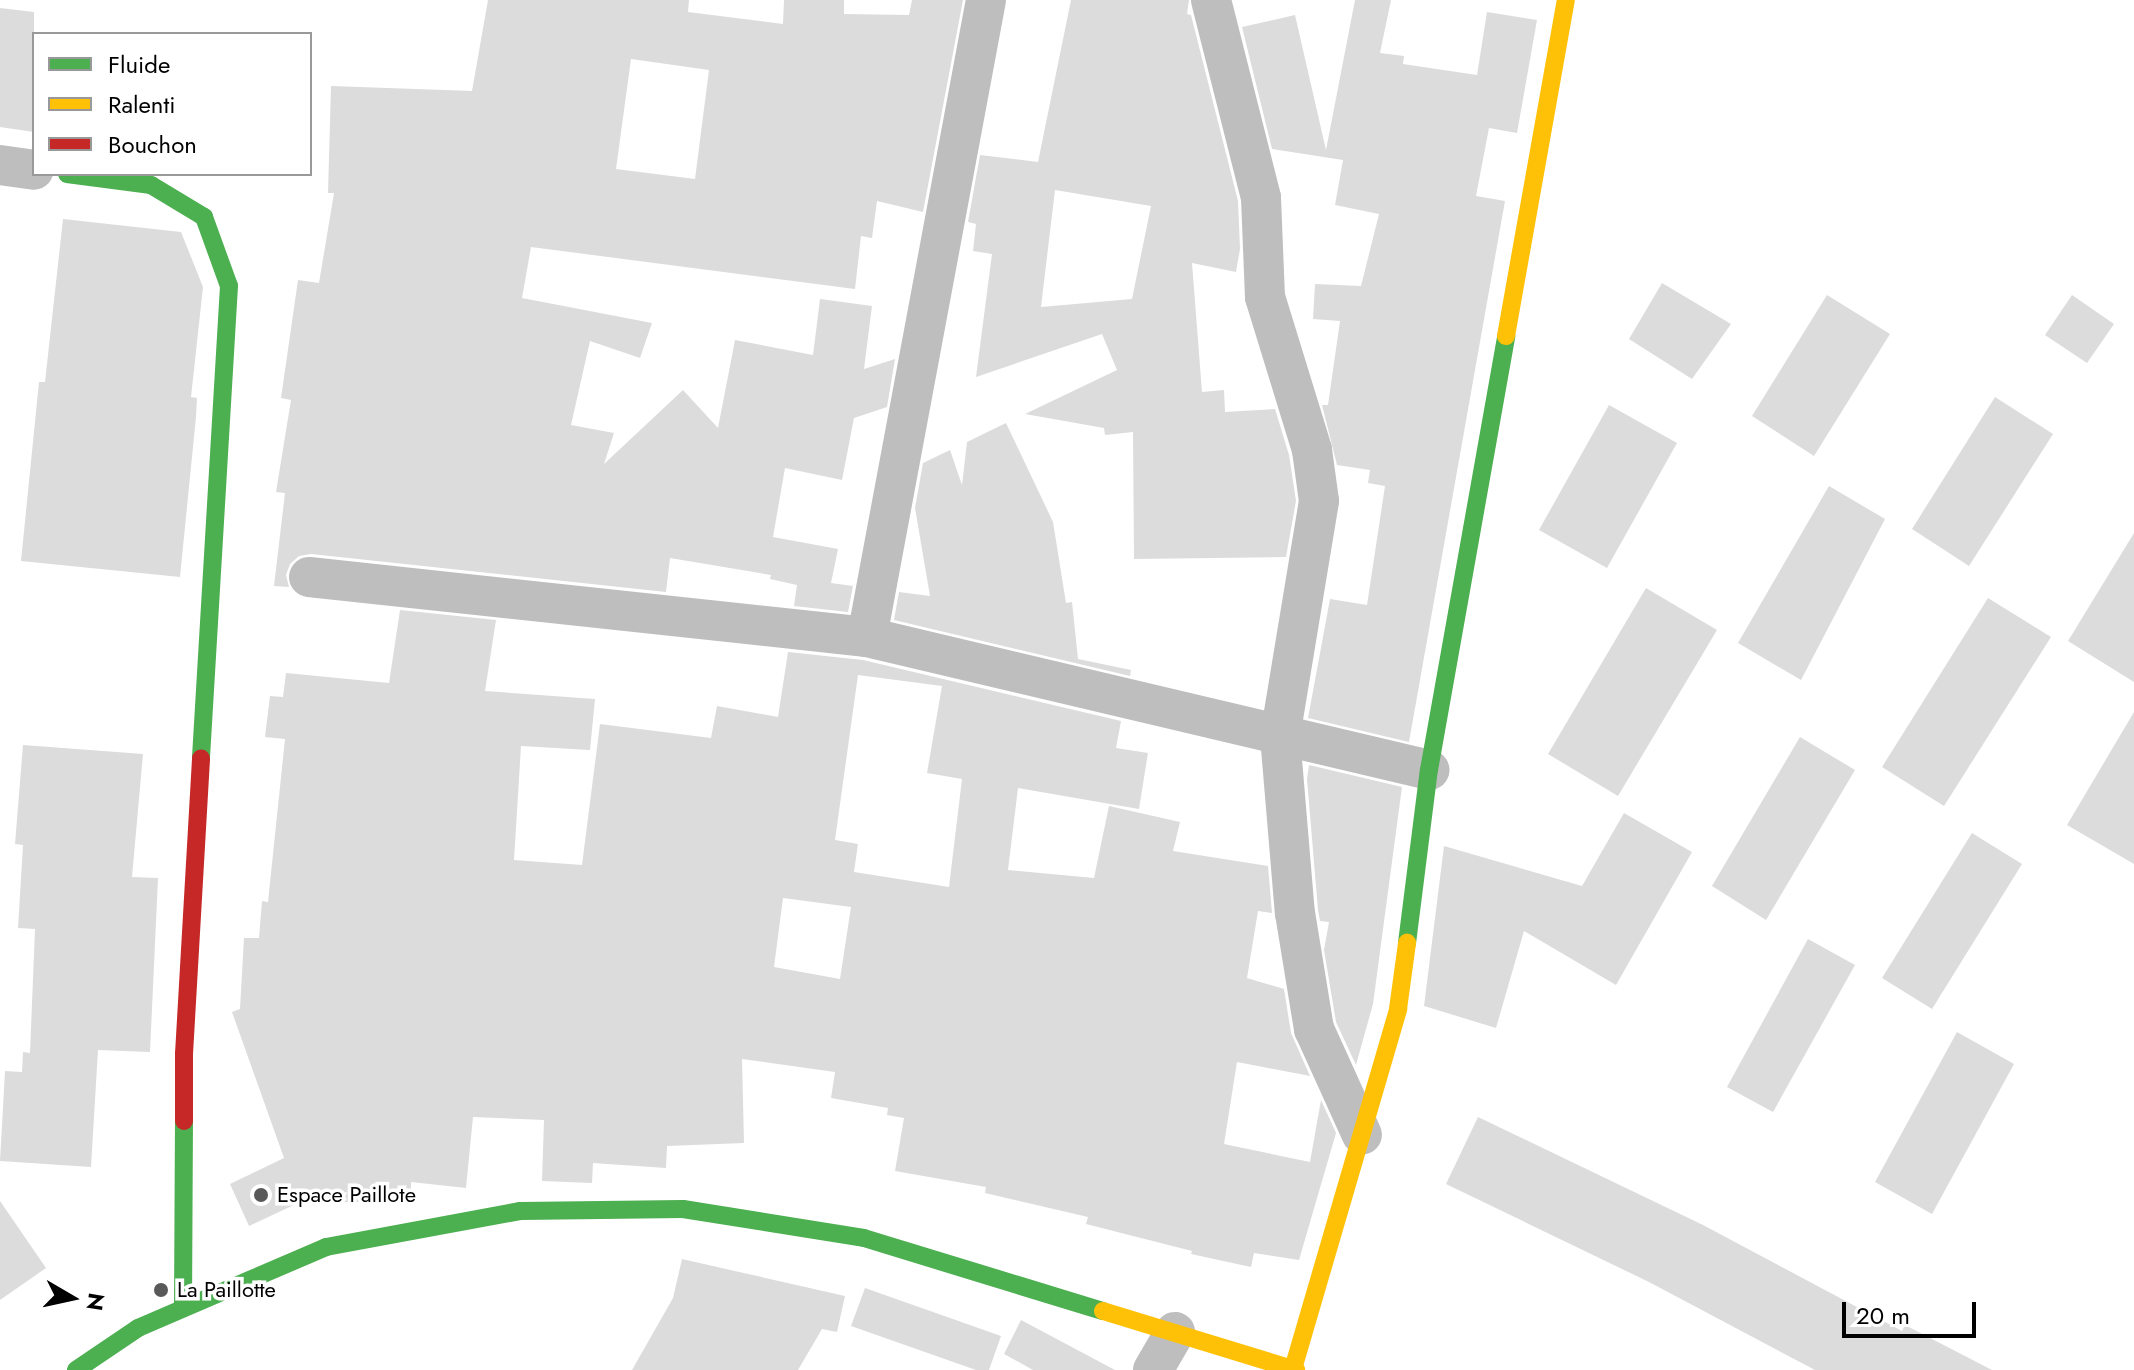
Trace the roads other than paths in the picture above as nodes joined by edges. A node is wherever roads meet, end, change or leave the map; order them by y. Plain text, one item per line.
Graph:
1 (986, 0) edge
2 (1211, 0) edge
3 (1566, 0) edge
4 (0, 165) edge
5 (32, 170) edge
6 (82, 176) edge
7 (309, 577) dead end
8 (867, 637) junction
9 (1280, 736) junction
10 (1429, 770) junction
11 (1362, 1135) junction
12 (183, 1308) junction
13 (1175, 1332) junction
14 (76, 1370) edge
15 (1153, 1370) edge
16 (1294, 1370) edge

1 - 8 street
2 - 9 street
3 - 10 street
4 - 5 street
6 - 12 street
7 - 8 street
8 - 9 street
9 - 10 street
9 - 11 street
10 - 11 street
11 - 16 street
12 - 13 street
12 - 14 street
13 - 15 street
13 - 16 street

